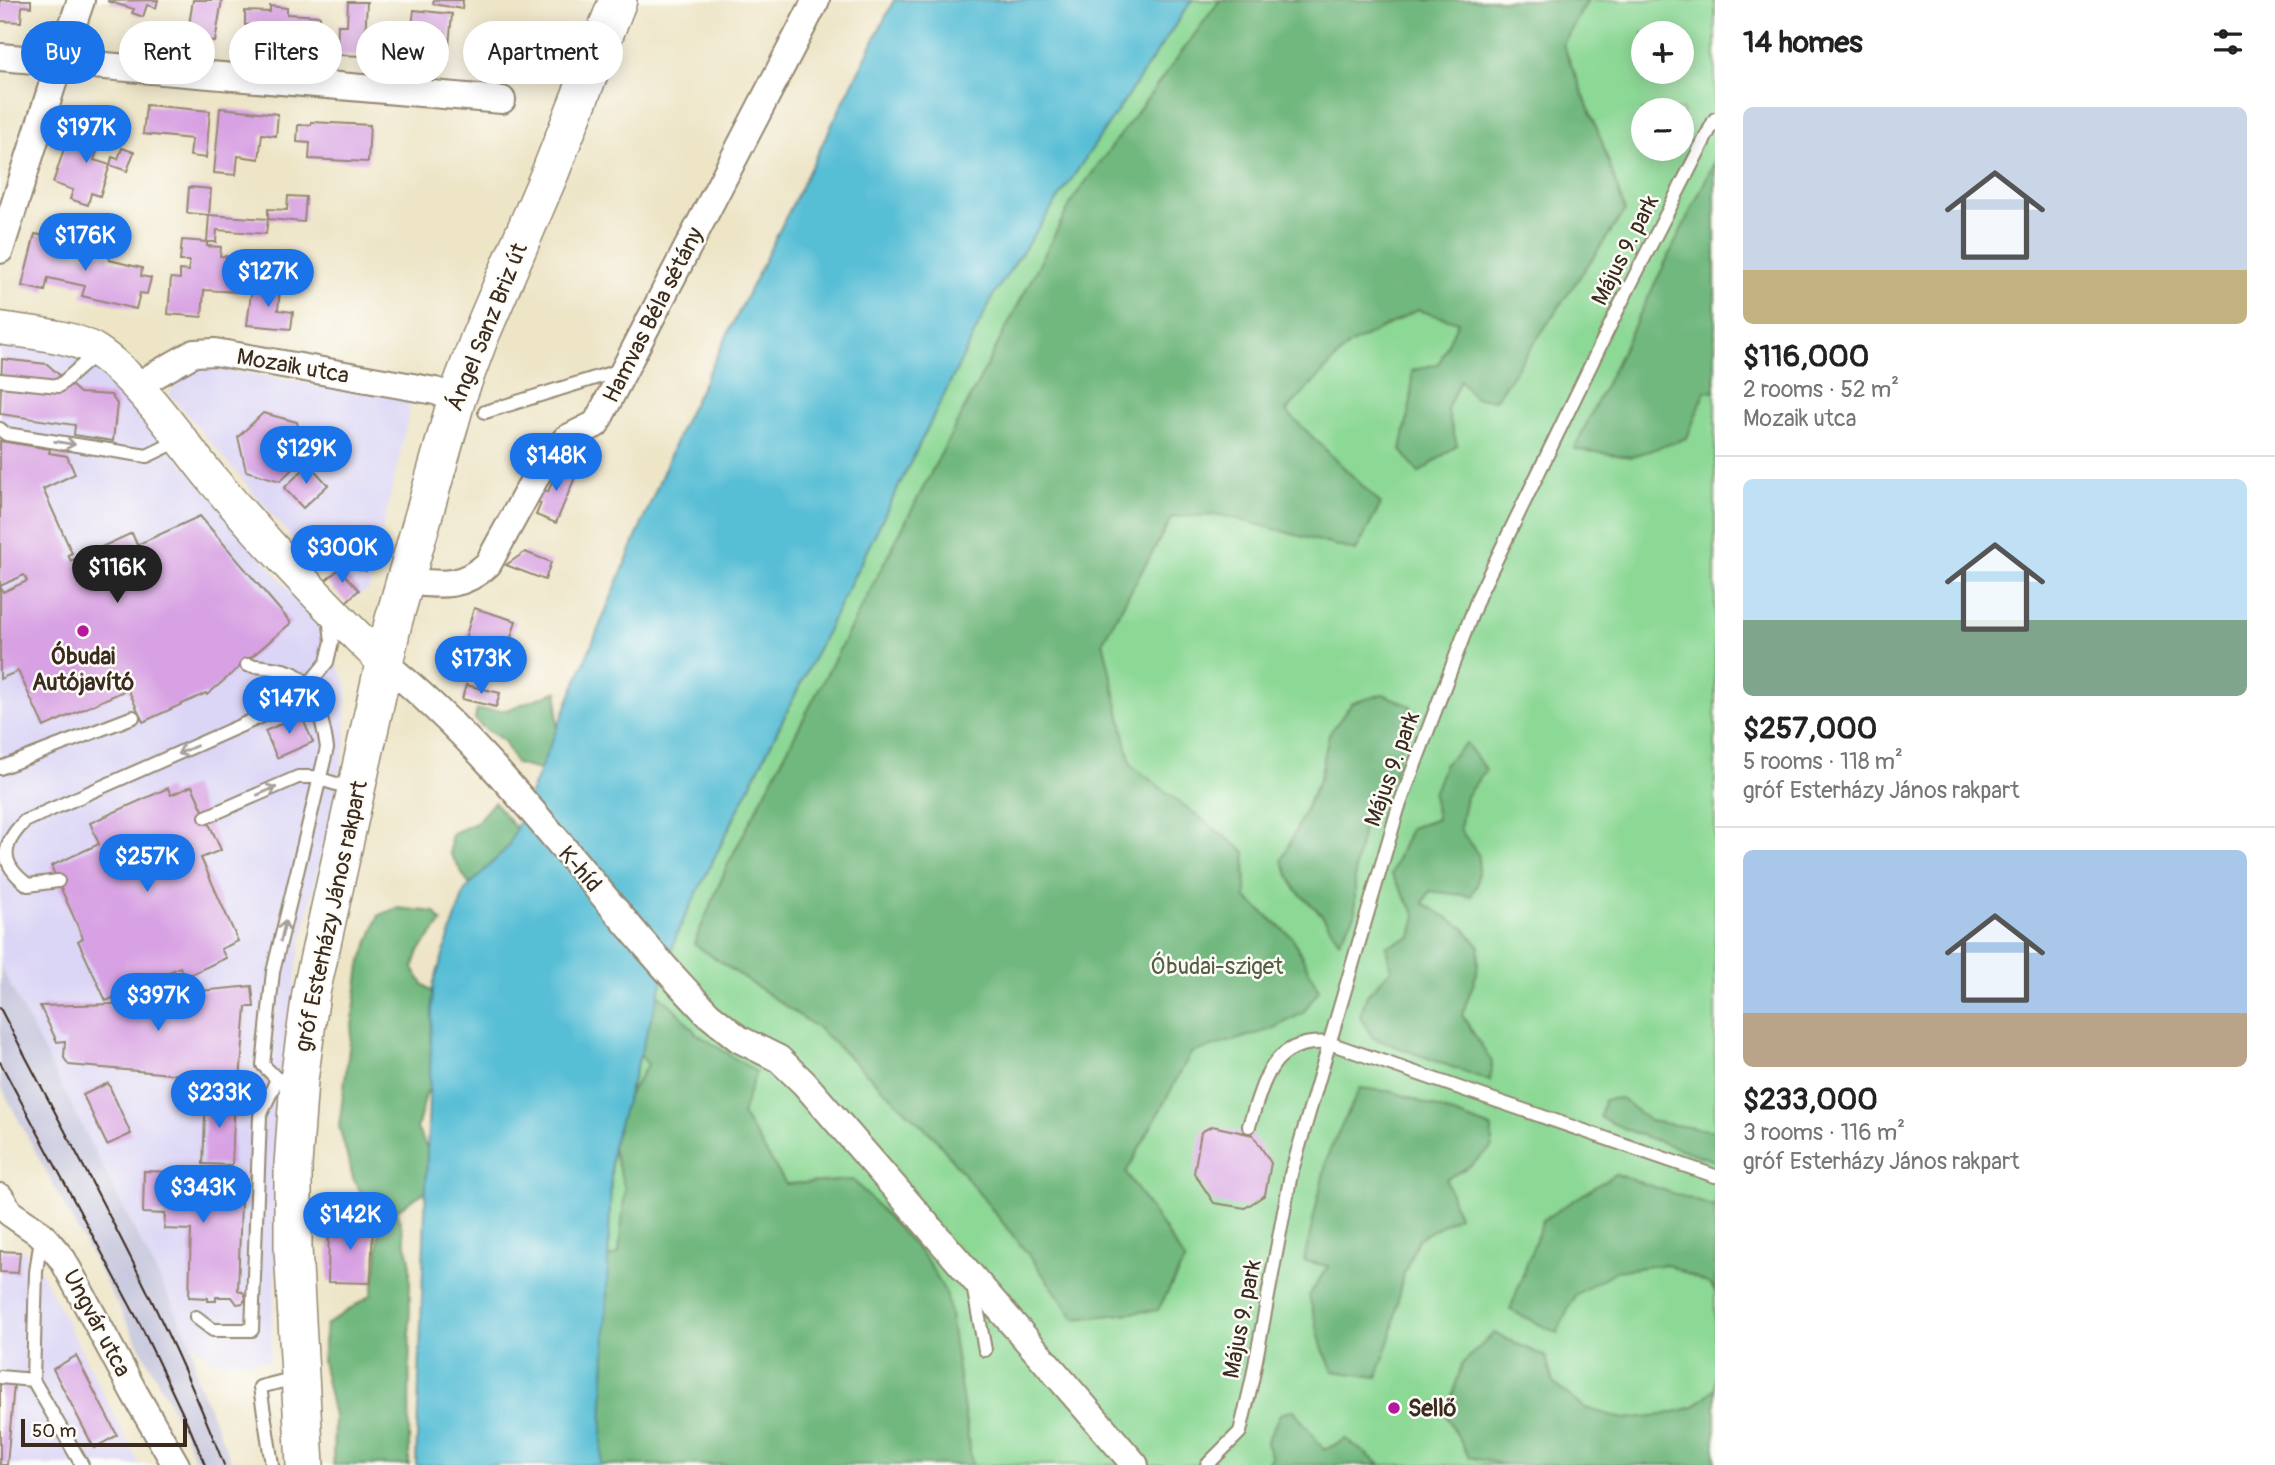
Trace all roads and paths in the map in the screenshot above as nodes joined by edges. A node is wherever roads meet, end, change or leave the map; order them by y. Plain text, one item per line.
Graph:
1 (81, 0) edge
2 (618, 0) edge
3 (816, 0) edge
4 (74, 21) edge
5 (0, 57) edge
6 (21, 59) edge
7 (105, 68) edge
8 (53, 84) edge
9 (502, 100) dead end
10 (1715, 119) edge
11 (0, 250) edge
12 (0, 328) edge
13 (98, 351) junction
14 (625, 368) junction
15 (0, 380) edge
16 (136, 386) junction
17 (471, 405) junction
18 (0, 429) edge
19 (180, 440) junction
20 (403, 581) junction
21 (328, 607) junction
22 (384, 663) junction
23 (247, 665) dead end
24 (308, 686) junction
25 (133, 717) dead end
26 (0, 768) edge
27 (320, 779) junction
28 (357, 790) junction
29 (206, 817) dead end
30 (58, 881) dead end
31 (1329, 1043) junction
32 (288, 1080) junction
33 (1249, 1126) dead end
34 (1715, 1176) edge
35 (0, 1197) edge
36 (42, 1235) junction
37 (970, 1272) junction
38 (196, 1317) dead end
39 (985, 1350) dead end
40 (0, 1377) edge
41 (298, 1377) junction
42 (33, 1380) junction
43 (82, 1465) edge
44 (176, 1465) edge
45 (272, 1465) edge
46 (305, 1465) edge
47 (1135, 1465) edge
48 (1208, 1465) edge

1 - 4 street
2 - 17 main road, Ángel Sanz Briz út
3 - 14 street, Hamvas Béla sétány
5 - 6 street
7 - 9 street
8 - 11 street
10 - 31 lane, Május 9. park
12 - 13 street
13 - 15 lane
13 - 16 street
14 - 17 lane
14 - 20 street, Hamvas Béla sétány
16 - 17 street, Mozaik utca
16 - 19 street
17 - 20 main road, Ángel Sanz Briz út
18 -> 19 lane
19 - 21 street
20 - 22 main road, Ángel Sanz Briz út
21 - 22 street
21 - 24 lane
22 - 28 main road, gróf Esterházy János rakpart
22 - 37 street, K-híd
23 - 24 lane
24 - 27 lane
24 -> 30 lane
25 - 26 lane
27 - 28 lane
29 -> 27 lane
32 -> 27 lane
28 - 32 main road, gróf Esterházy János rakpart
31 - 33 lane
31 - 34 lane
31 - 48 lane, Május 9. park
32 - 38 lane
32 - 41 main road, gróf Esterházy János rakpart
35 - 36 street, Ungvár utca
36 - 42 lane
36 - 44 street, Ungvár utca
37 - 39 lane
37 - 47 street, K-híd
40 - 42 lane
41 - 45 lane
41 - 46 main road, gróf Esterházy János rakpart
42 - 43 lane

